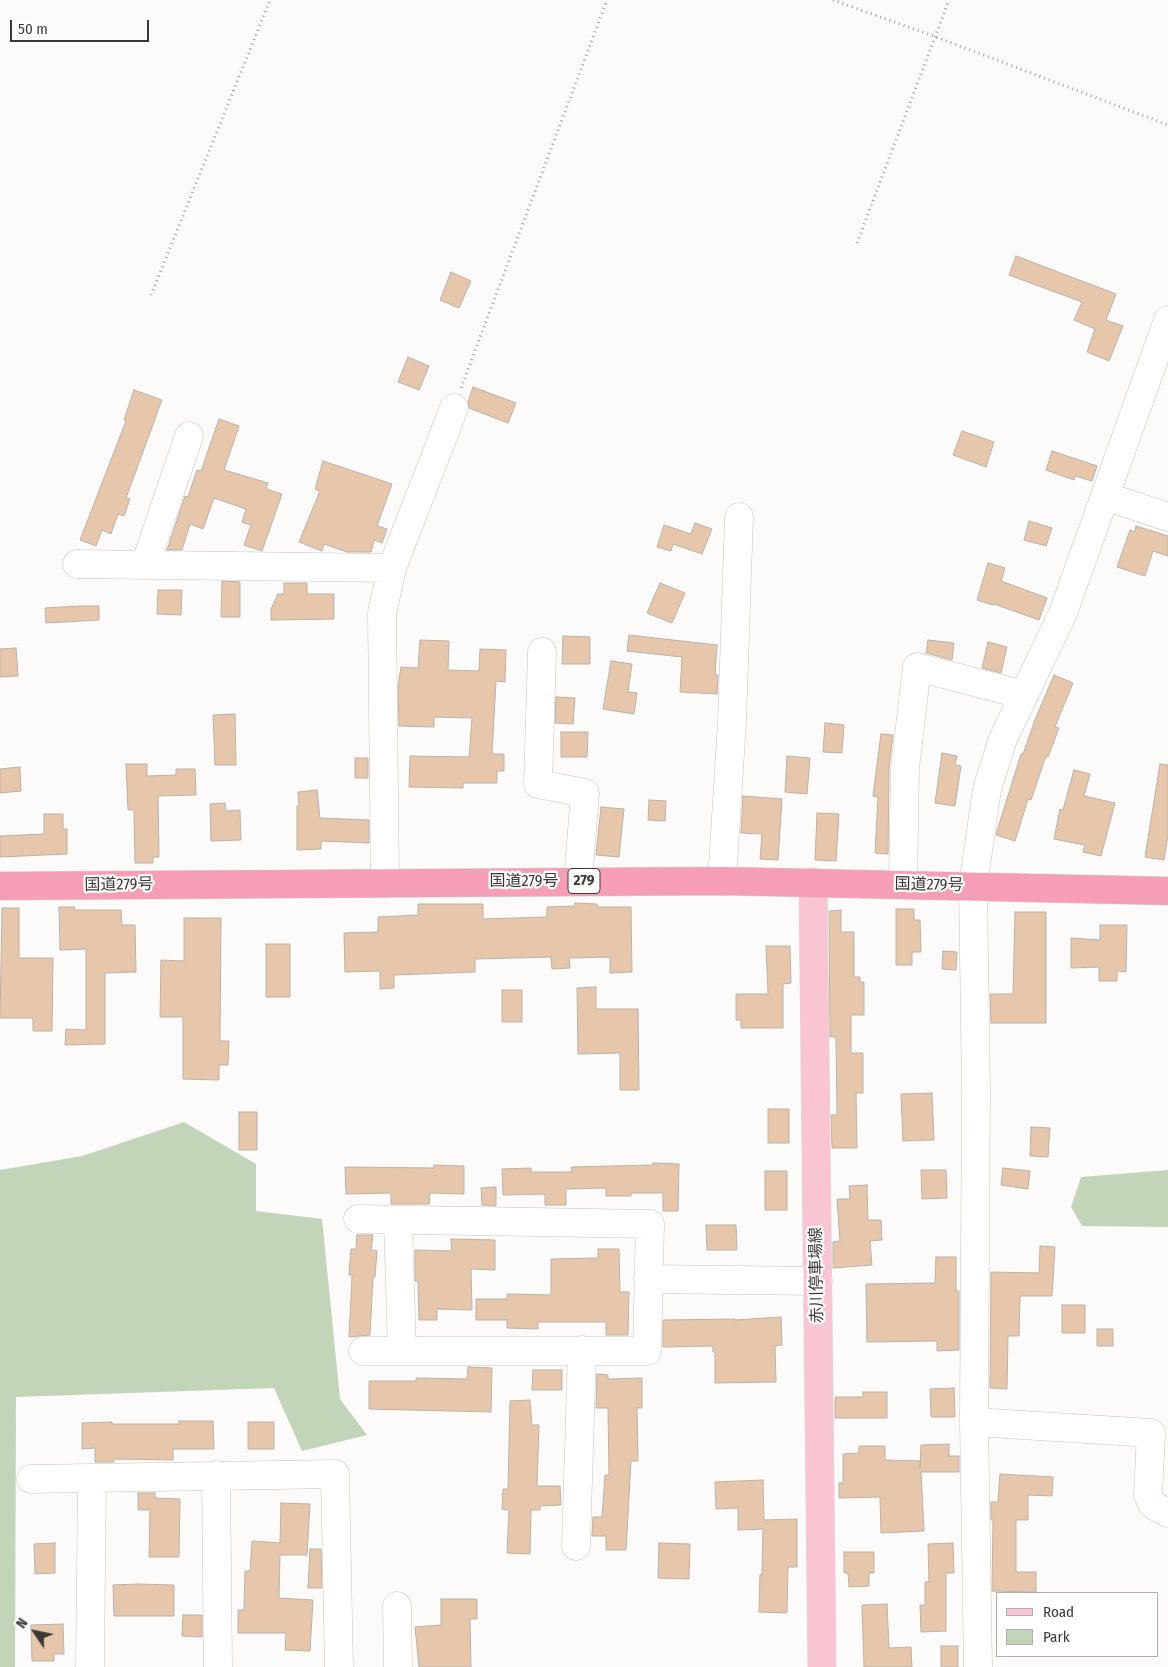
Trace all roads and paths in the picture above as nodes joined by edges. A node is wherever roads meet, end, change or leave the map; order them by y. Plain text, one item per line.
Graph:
1 (270, 0) edge
2 (607, 0) edge
3 (833, 0) edge
4 (949, 0) edge
5 (936, 37) junction
6 (1168, 125) edge
7 (857, 243) dead end
8 (151, 294) dead end
9 (1168, 320) edge
10 (454, 408) joint
11 (189, 436) dead end
12 (1105, 496) junction
13 (739, 517) dead end
14 (1168, 517) edge
15 (77, 564) dead end
16 (145, 565) junction
17 (392, 568) junction
18 (542, 652) dead end
19 (1024, 695) junction
20 (578, 881) junction
21 (722, 881) junction
22 (385, 882) junction
23 (813, 882) junction
24 (903, 884) junction
25 (0, 886) edge
26 (973, 886) junction
27 (1168, 891) edge
28 (358, 1219) dead end
29 (398, 1221) junction
30 (648, 1280) junction
31 (818, 1281) junction
32 (402, 1350) junction
33 (582, 1350) junction
34 (363, 1351) dead end
35 (974, 1422) junction
36 (216, 1475) junction
37 (31, 1479) dead end
38 (92, 1479) junction
39 (1168, 1513) edge
40 (576, 1546) dead end
41 (397, 1606) dead end
42 (90, 1667) edge
43 (218, 1667) edge
44 (340, 1667) edge
45 (398, 1667) edge
46 (822, 1667) edge
47 (978, 1667) edge

1 - 8 path
2 - 10 path
3 - 5 path
4 - 5 path
5 - 6 path
5 - 7 path
9 - 12 street
10 - 17 street
11 - 16 street
12 - 14 street
12 - 19 street
13 - 21 street
15 - 16 street
16 - 17 street
17 - 22 street
18 - 20 street
19 - 24 street
19 - 26 street
20 - 21 highway, 国道279号 / 279
20 - 22 highway, 国道279号 / 279
21 - 23 highway, 国道279号 / 279
22 - 25 highway, 国道279号 / 279
23 - 24 highway, 国道279号 / 279
23 - 31 main road, 赤川停車場線
24 - 26 highway, 国道279号 / 279
26 - 27 highway, 国道279号 / 279
26 - 35 street
28 - 29 street
29 - 30 street
29 - 32 street
30 - 31 street
30 - 33 street
31 - 46 main road, 赤川停車場線
32 - 33 street
32 - 34 street
33 - 40 street
35 - 39 street
35 - 47 street
36 - 38 street
36 - 43 street
36 - 44 street
37 - 38 street
38 - 42 street
41 - 45 street

